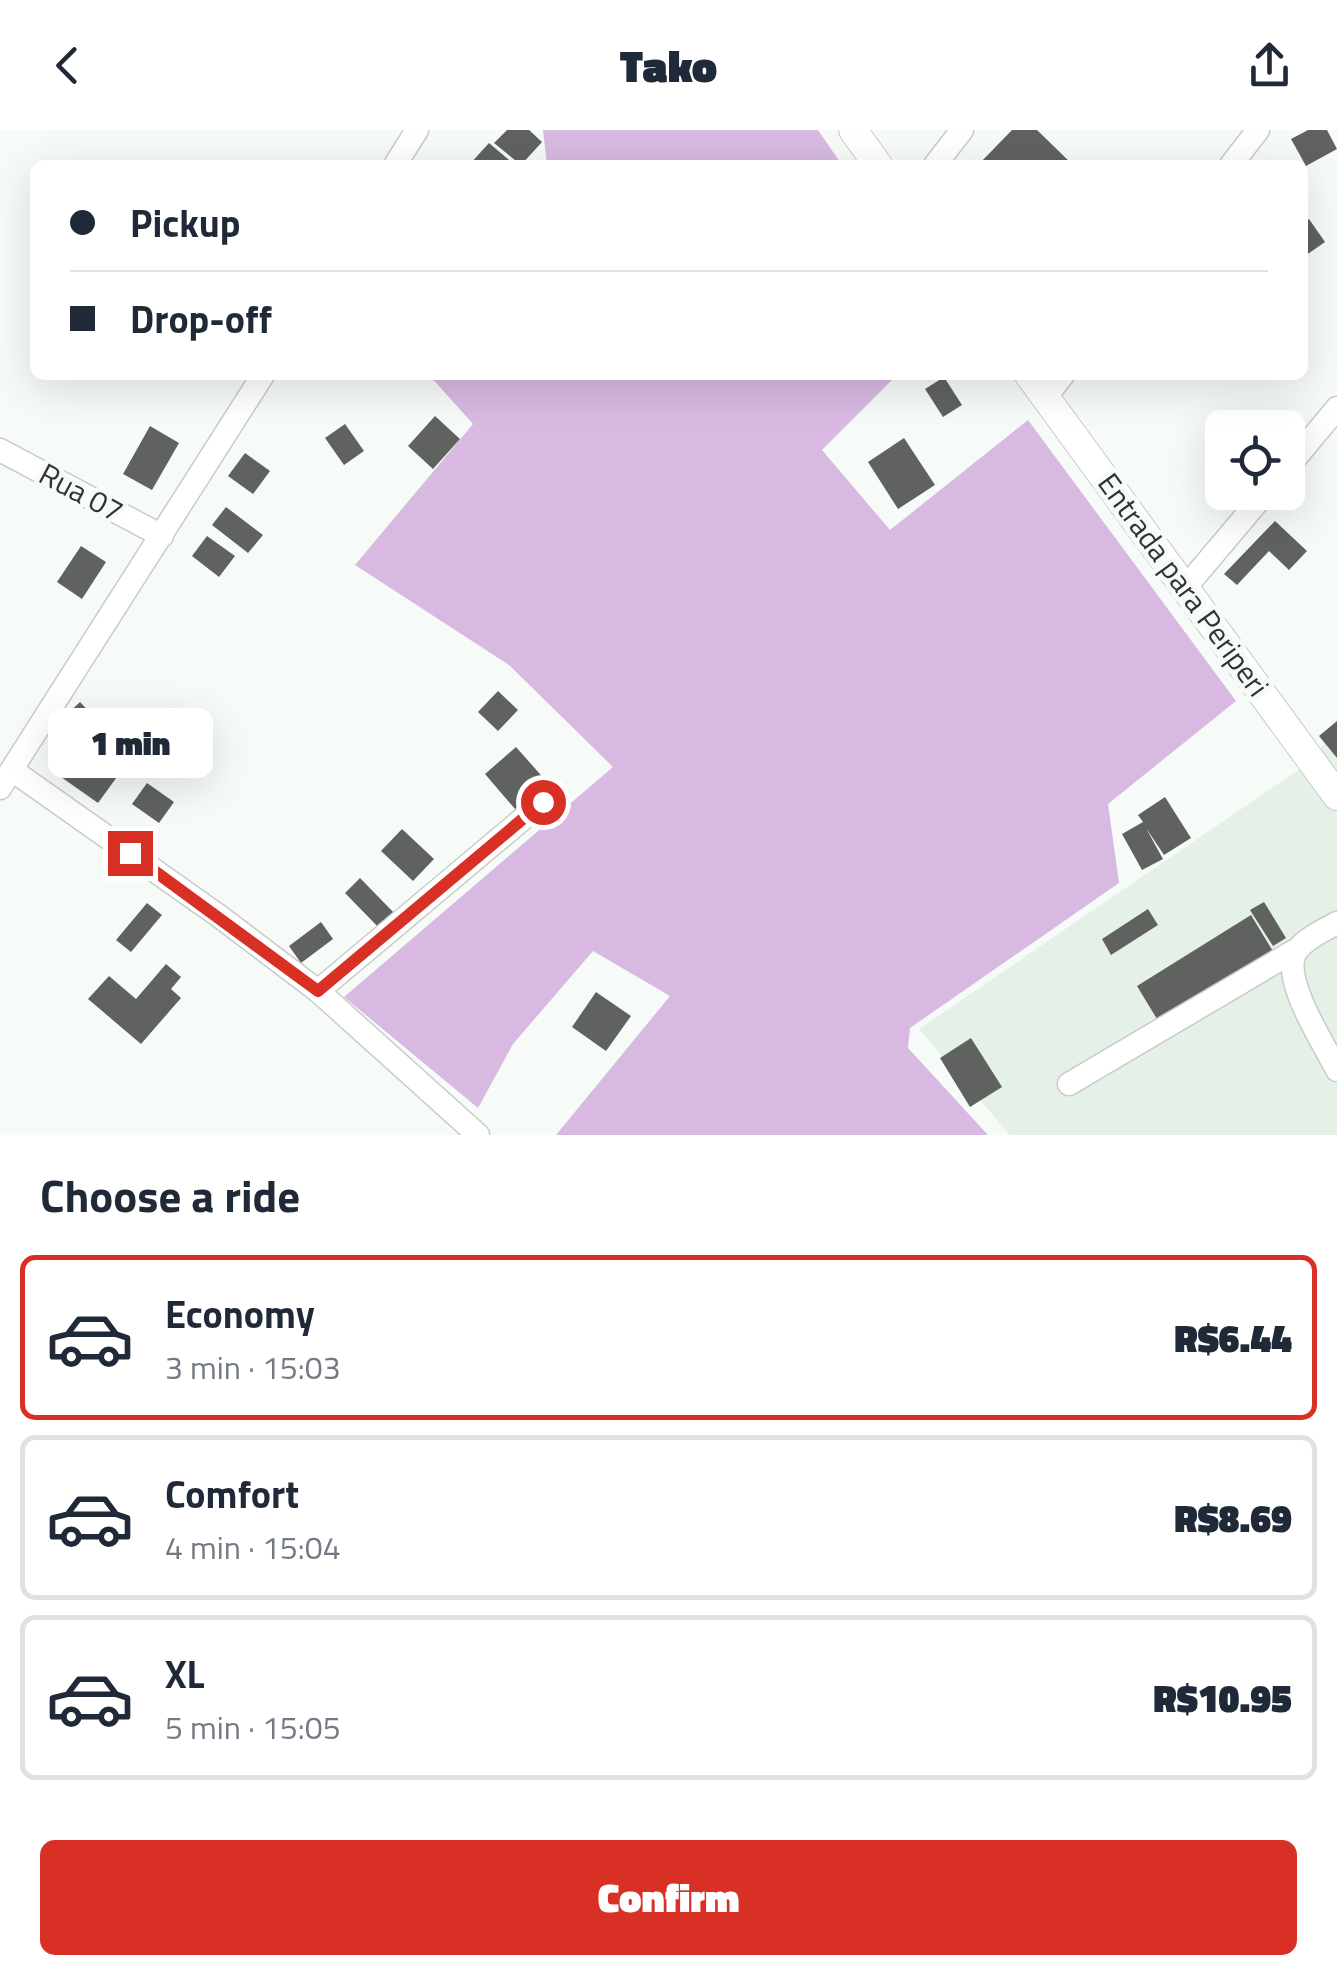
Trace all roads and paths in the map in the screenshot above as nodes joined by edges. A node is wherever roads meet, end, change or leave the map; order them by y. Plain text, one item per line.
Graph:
1 (417, 130) edge
2 (853, 130) edge
3 (962, 130) edge
4 (1258, 130) edge
5 (398, 160) edge
6 (874, 160) edge
7 (938, 160) edge
8 (1234, 160) edge
9 (260, 380) edge
10 (1037, 386) edge
11 (1337, 408) edge
12 (1305, 447) edge
13 (2, 456) edge
14 (1251, 510) edge
15 (162, 536) junction
16 (1185, 588) junction
17 (6, 779) edge
18 (1337, 796) edge
19 (543, 802) dead end
20 (1337, 923) edge
21 (1296, 950) junction
22 (318, 991) junction
23 (1337, 1070) edge
24 (1069, 1084) dead end
25 (478, 1135) edge

1 - 5 street
2 - 6 main road
3 - 7 street
4 - 8 street
9 - 15 street
10 - 16 main road, Entrada para Periperi
11 - 12 street
13 - 15 street, Rua 07
14 - 16 street
15 - 17 street
16 - 18 main road, Entrada para Periperi
17 - 22 street
19 - 22 street
20 - 21 street
21 - 23 street
21 - 24 street
22 - 25 street

